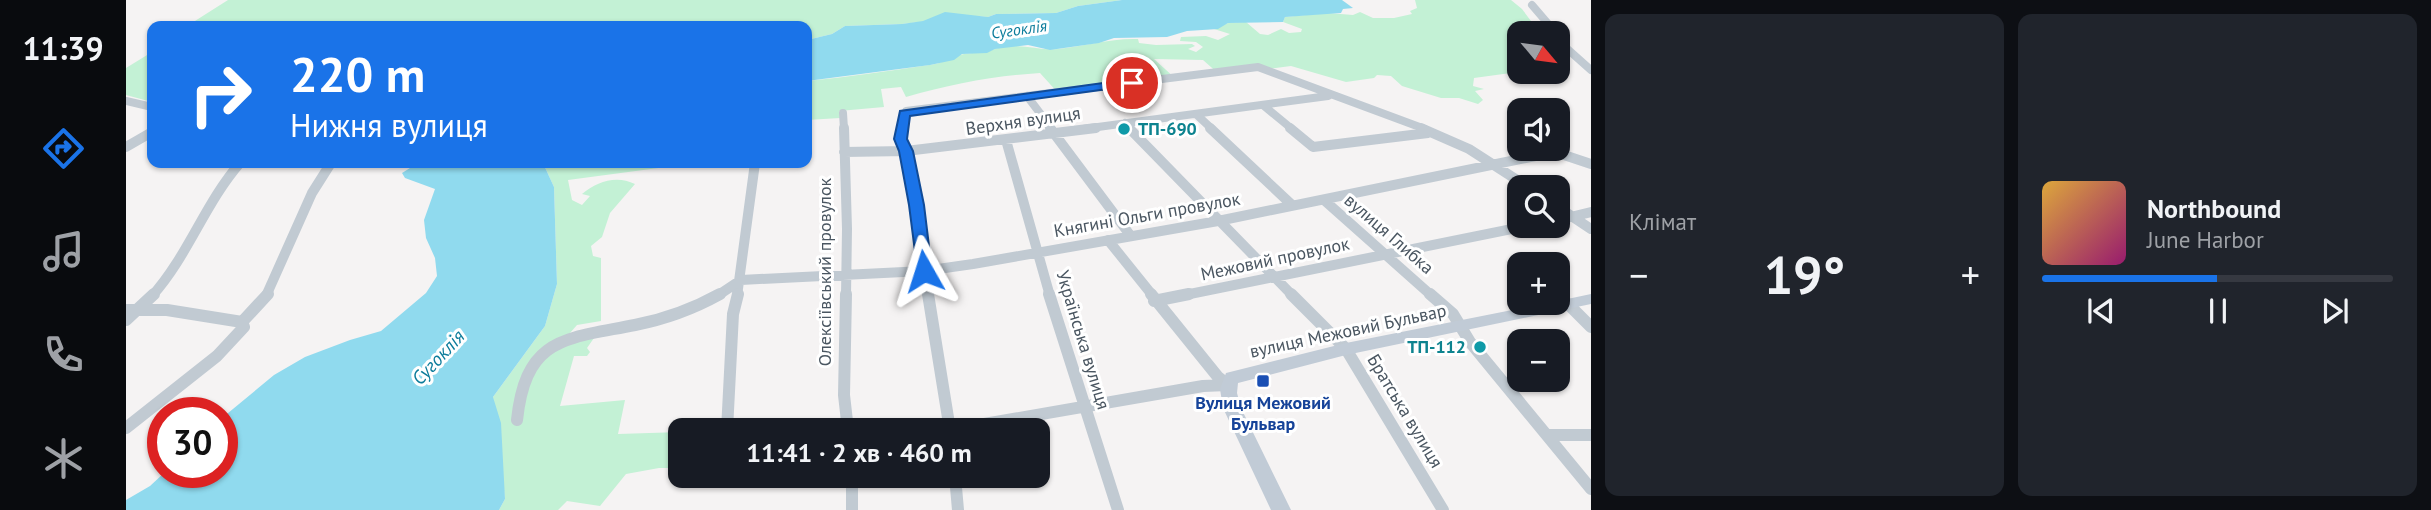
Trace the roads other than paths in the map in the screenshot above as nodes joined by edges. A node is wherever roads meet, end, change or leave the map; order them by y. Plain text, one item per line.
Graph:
1 (1529, 2) edge
2 (1541, 16) junction
3 (1544, 21) edge
4 (1545, 21) edge
5 (1570, 49) edge
6 (1591, 69) edge
7 (1331, 95) junction
8 (1027, 96) junction
9 (126, 101) edge
10 (147, 106) edge
11 (1264, 106) junction
12 (843, 113) dead end
13 (1197, 115) junction
14 (1125, 123) junction
15 (1052, 133) junction
16 (1431, 133) junction
17 (147, 135) edge
18 (1006, 140) junction
19 (126, 147) edge
20 (906, 151) junction
21 (844, 152) junction
22 (1588, 161) edge
23 (1495, 166) junction
24 (235, 168) edge
25 (328, 168) edge
26 (754, 168) edge
27 (1509, 175) edge
28 (1324, 200) junction
29 (1293, 205) junction
30 (1591, 212) edge
31 (1570, 215) edge
32 (1573, 217) junction
33 (1570, 218) edge
34 (1218, 221) junction
35 (1591, 229) edge
36 (1507, 230) edge
37 (1130, 235) junction
38 (1108, 240) junction
39 (1038, 252) junction
40 (1385, 253) junction
41 (924, 271) junction
42 (847, 274) junction
43 (1276, 277) junction
44 (741, 280) junction
45 (1591, 299) edge
46 (1154, 301) junction
47 (1570, 304) edge
48 (1570, 306) edge
49 (129, 314) edge
50 (1516, 315) edge
51 (242, 322) junction
52 (1460, 327) junction
53 (1591, 327) edge
54 (1346, 349) junction
55 (1228, 385) junction
56 (1085, 409) junction
57 (728, 418) edge
58 (847, 418) edge
59 (948, 418) edge
60 (1027, 418) edge
61 (517, 420) dead end
62 (126, 428) edge
63 (1548, 435) junction
64 (1591, 435) edge
65 (852, 488) edge
66 (956, 488) edge
67 (1591, 489) edge
68 (852, 510) edge
69 (958, 510) edge
70 (1118, 510) edge
71 (1281, 510) edge
72 (1443, 510) edge

1 - 2 street
2 - 3 street
2 - 4 street
5 - 6 street
7 - 8 street
7 - 11 street, Верхня вулиця
7 - 16 street
8 - 15 street
8 - 20 street
9 - 10 street
11 - 13 street, Верхня вулиця
11 - 16 street
12 - 21 street, Олексіївський провулок
13 - 14 street, Верхня вулиця
13 - 29 street
14 - 15 street, Верхня вулиця
14 - 34 street, Братська вулиця
15 - 18 street, Верхня вулиця
15 - 37 street
16 - 23 street
17 - 19 street
18 - 20 street, Верхня вулиця
18 - 39 street, Українська вулиця
20 - 21 street, Верхня вулиця
20 - 41 street
21 - 42 street, Олексіївський провулок
22 - 23 street, Княгині Ольги провулок
23 - 27 street
23 - 28 street, Княгині Ольги провулок
24 - 49 street
25 - 51 street
26 - 44 street
28 - 29 street, Княгині Ольги провулок
28 - 40 street, вулиця Глибка
29 - 34 street, Княгині Ольги провулок
30 - 32 street
31 - 32 street
32 - 33 street
32 - 35 street
34 - 37 street, Княгині Ольги провулок
34 - 43 street, Братська вулиця
36 - 40 street, Межовий провулок
37 - 38 street, Княгині Ольги провулок
38 - 39 street, Княгині Ольги провулок
38 - 46 street
39 - 41 street, Княгині Ольги провулок
39 - 56 street, Українська вулиця
40 - 43 street, Межовий провулок
40 - 52 street, вулиця Глибка
41 - 42 street, Княгині Ольги провулок
41 - 59 street
42 - 44 street, Княгині Ольги провулок
42 - 58 street, Олексіївський провулок
43 - 46 street, Межовий провулок
43 - 54 street, Братська вулиця
44 - 57 street
44 - 61 street
45 - 47 street, вулиця Межовий Бульвар
46 - 55 street
48 - 53 street
49 - 51 street
50 - 52 street, вулиця Межовий Бульвар
51 - 62 street
52 - 54 street, вулиця Межовий Бульвар
52 - 63 street, вулиця Глибка
54 - 55 street, вулиця Межовий Бульвар
54 - 72 street, Братська вулиця
55 - 56 street, вулиця Межовий Бульвар
55 - 71 street
56 - 60 street, вулиця Межовий Бульвар
56 - 70 street, Українська вулиця
63 - 64 street
63 - 67 street, вулиця Глибка
65 - 68 street
66 - 69 street

